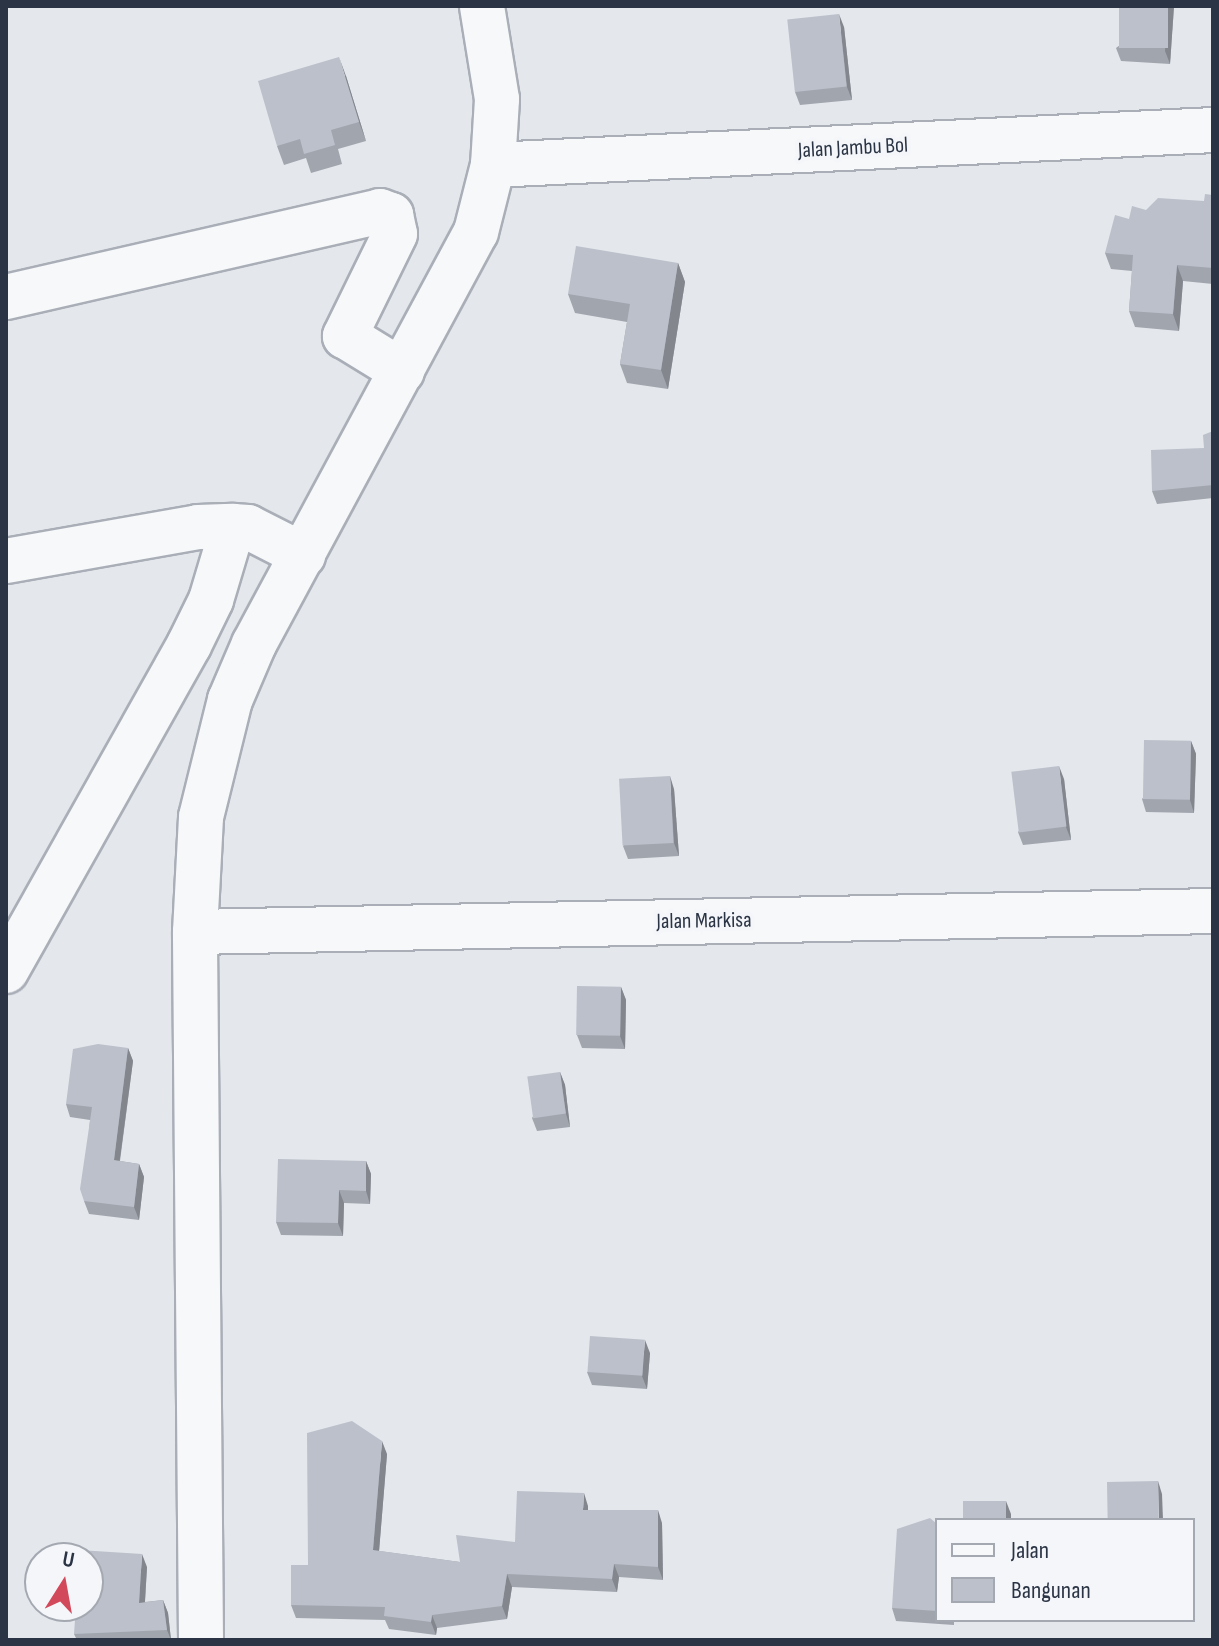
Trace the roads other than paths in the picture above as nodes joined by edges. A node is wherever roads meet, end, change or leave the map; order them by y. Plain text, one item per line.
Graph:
1 (482, 6) edge
2 (1213, 130) edge
3 (493, 165) junction
4 (6, 297) edge
5 (402, 371) junction
6 (265, 538) junction
7 (6, 561) edge
8 (1213, 911) edge
9 (195, 932) junction
10 (6, 971) edge
11 (201, 1640) edge

1 - 3 street
2 - 3 street, Jalan Jambu Bol
3 - 5 street
4 - 5 street
5 - 6 street
6 - 7 street
6 - 9 street
6 - 10 street
8 - 9 street, Jalan Markisa
9 - 11 street

